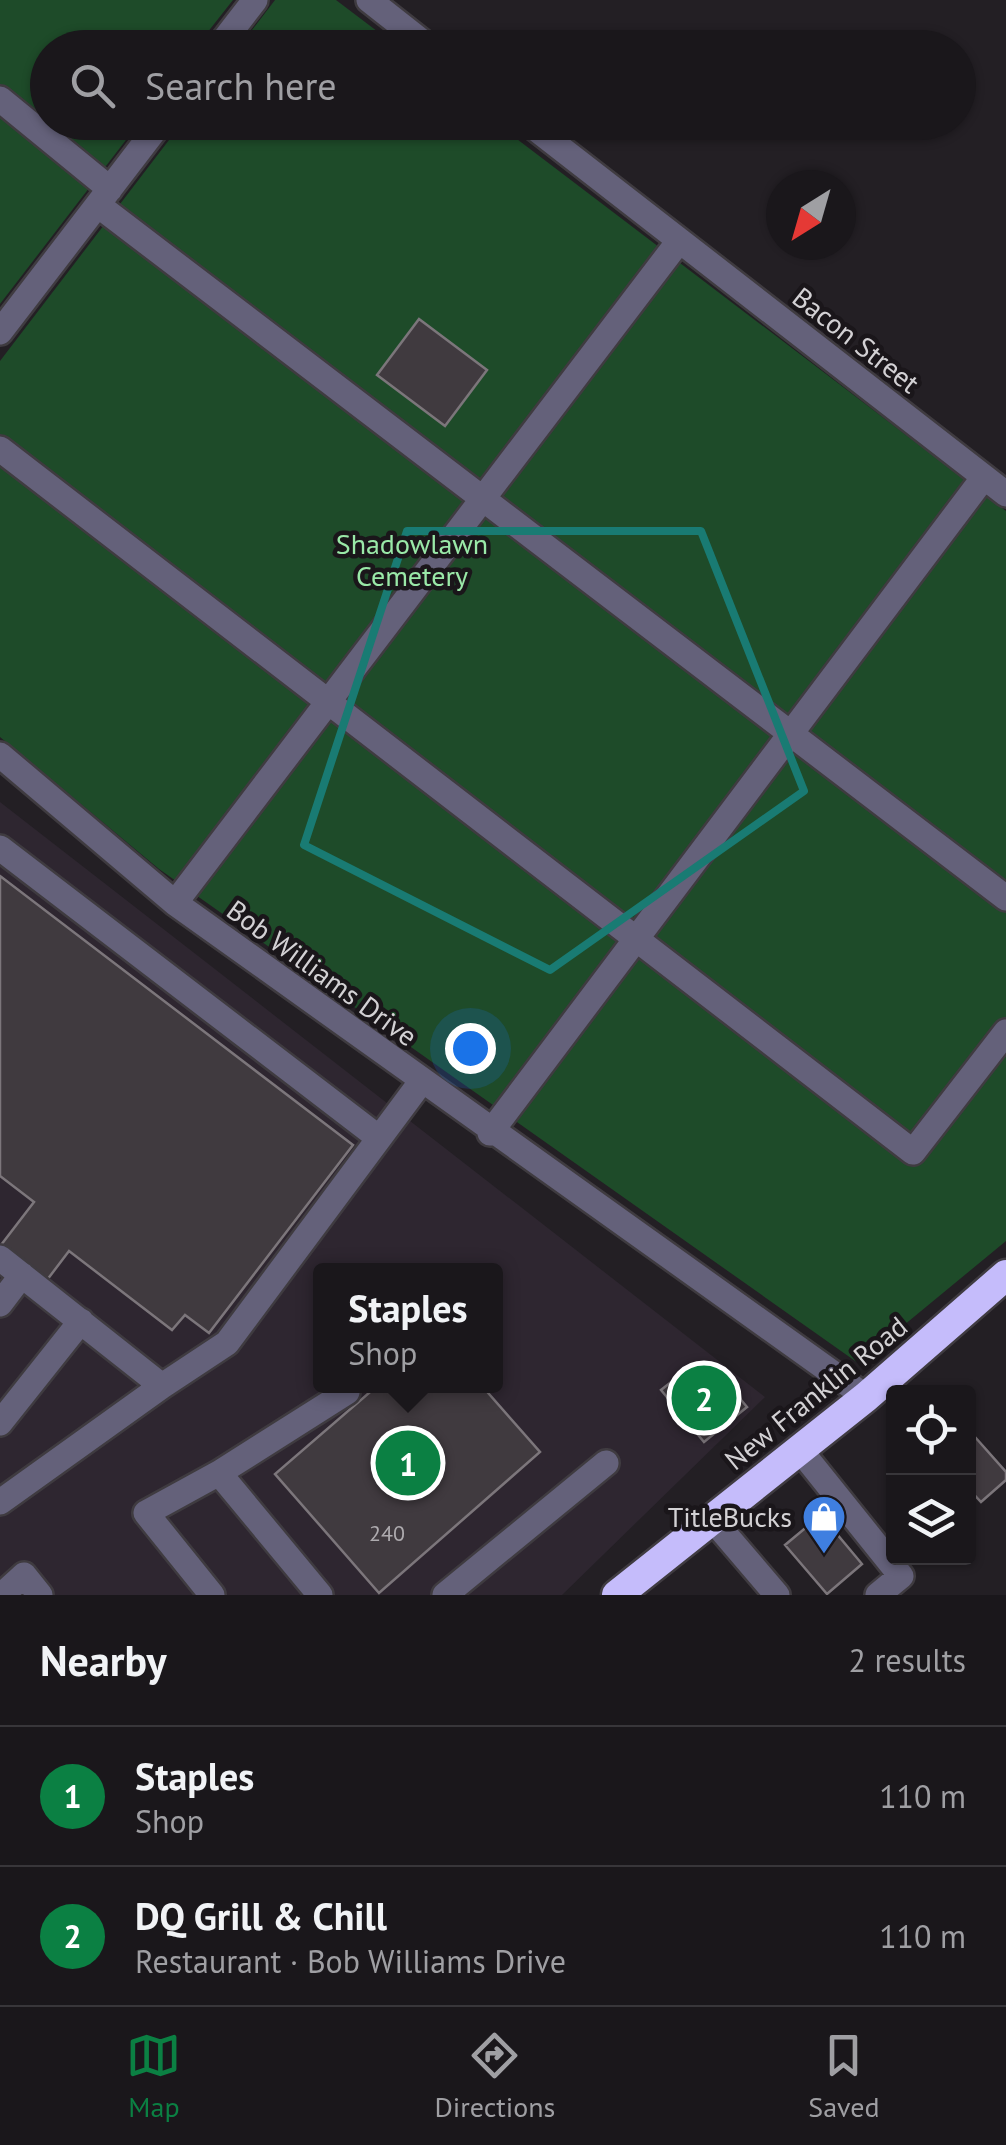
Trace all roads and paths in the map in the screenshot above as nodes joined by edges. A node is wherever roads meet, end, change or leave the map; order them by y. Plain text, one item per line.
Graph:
1 (254, 0) edge
2 (369, 0) edge
3 (232, 30) edge
4 (407, 30) edge
5 (0, 99) edge
6 (30, 127) edge
7 (44, 140) edge
8 (147, 140) edge
9 (550, 140) edge
10 (104, 197) junction
11 (680, 241) junction
12 (0, 332) edge
13 (0, 449) edge
14 (984, 477) junction
15 (1006, 494) edge
16 (484, 498) junction
17 (328, 702) junction
18 (791, 734) junction
19 (0, 756) edge
20 (0, 848) edge
21 (1006, 898) edge
22 (176, 903) junction
23 (636, 939) junction
24 (1006, 1032) edge
25 (421, 1082) junction
26 (490, 1132) junction
27 (379, 1138) junction
28 (0, 1258) edge
29 (1006, 1274) edge
30 (22, 1275) junction
31 (0, 1304) edge
32 (80, 1321) junction
33 (162, 1386) junction
34 (345, 1393) edge
35 (866, 1397) junction
36 (0, 1423) edge
37 (800, 1450) junction
38 (606, 1463) dead end
39 (219, 1472) junction
40 (0, 1502) edge
41 (712, 1519) junction
42 (2, 1595) edge
43 (40, 1595) edge
44 (212, 1595) edge
45 (320, 1595) edge
46 (445, 1595) edge
47 (616, 1595) edge
48 (777, 1595) edge
49 (878, 1595) edge

1 - 3 street
2 - 4 street
5 - 6 street
7 - 10 street
8 - 10 street
9 - 11 street, Bacon Street
10 - 12 street
10 - 16 street
11 - 14 street, Bacon Street
11 - 16 street
13 - 17 street
14 - 15 street, Bacon Street
14 - 18 street
16 - 17 street
16 - 18 street
17 - 22 street
17 - 23 street
18 - 21 street
18 - 23 street
19 - 22 street, Bob Williams Drive
20 - 27 street
22 - 25 street, Bob Williams Drive
23 - 24 street
23 - 26 street
25 - 26 street, Bob Williams Drive
25 - 27 street
26 - 35 street, Bob Williams Drive
27 - 33 street
28 - 30 street
29 - 35 highway, New Franklin Road
30 - 31 street
30 - 32 street
32 - 33 street
32 - 36 street
33 - 40 street
34 - 39 street
35 - 37 highway, New Franklin Road
37 - 41 highway, New Franklin Road
37 - 49 street
38 - 46 street
39 - 44 street
39 - 45 street
41 - 47 highway, New Franklin Road
41 - 48 street
42 - 43 street

